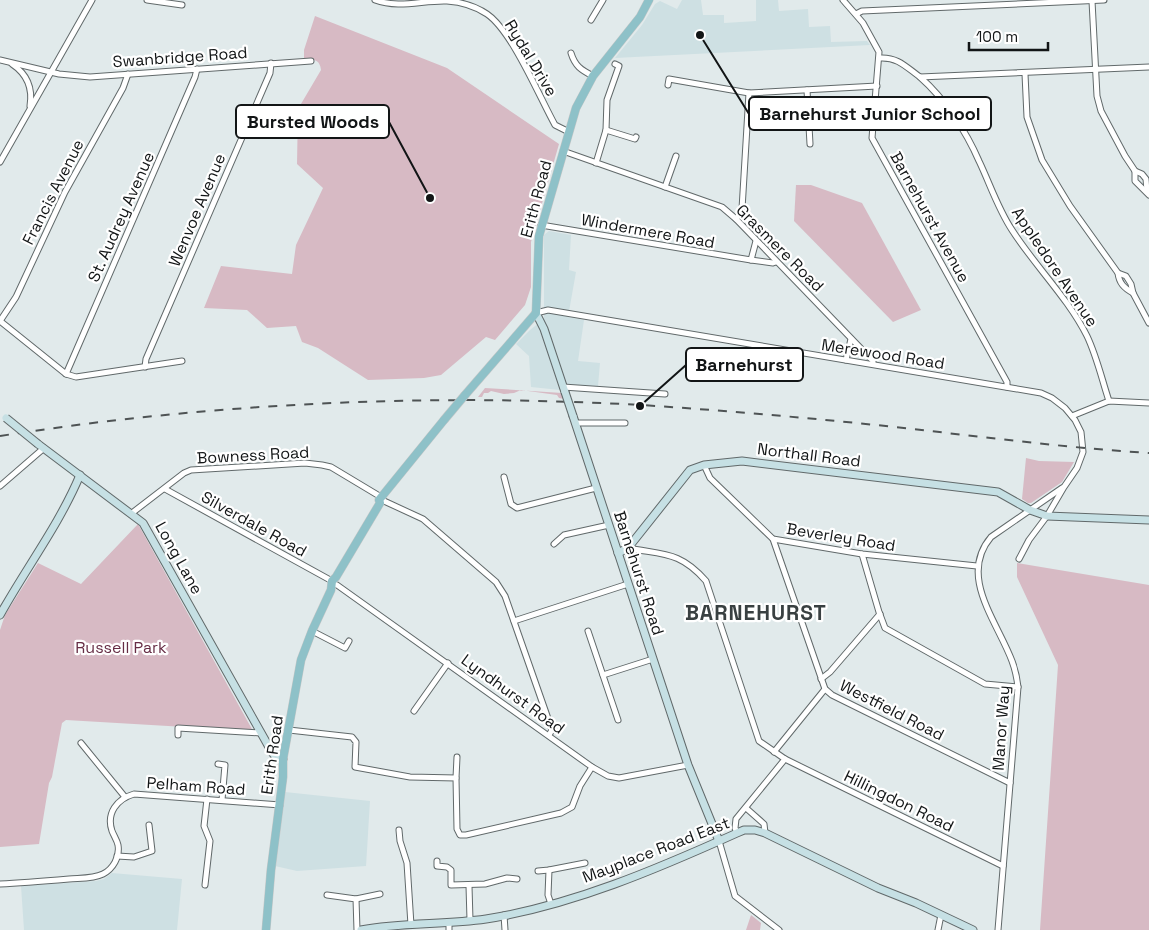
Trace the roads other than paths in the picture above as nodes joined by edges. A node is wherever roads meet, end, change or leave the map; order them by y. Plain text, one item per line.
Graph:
1 (92, 0) edge
2 (147, 0) edge
3 (378, 0) edge
4 (603, 0) edge
5 (649, 0) edge
6 (843, 0) edge
7 (1104, 0) edge
8 (1092, 1) edge
9 (182, 6) dead end
10 (856, 14) junction
11 (591, 20) dead end
12 (570, 53) dead end
13 (880, 58) junction
14 (0, 60) edge
15 (310, 61) dead end
16 (7, 62) junction
17 (271, 63) junction
18 (618, 64) dead end
19 (1149, 67) edge
20 (197, 69) junction
21 (1095, 70) junction
22 (51, 71) junction
23 (128, 74) junction
24 (1025, 74) junction
25 (593, 76) junction
26 (920, 78) junction
27 (668, 85) dead end
28 (877, 86) junction
29 (807, 90) junction
30 (749, 93) junction
31 (29, 111) junction
32 (606, 130) junction
33 (569, 132) junction
34 (636, 137) dead end
35 (810, 144) dead end
36 (563, 151) junction
37 (676, 156) dead end
38 (0, 162) edge
39 (596, 163) junction
40 (1135, 171) junction
41 (664, 187) junction
42 (1148, 193) edge
43 (736, 219) junction
44 (541, 225) junction
45 (756, 242) junction
46 (752, 260) junction
47 (776, 262) junction
48 (536, 314) junction
49 (0, 321) edge
50 (1149, 322) edge
51 (851, 339) junction
52 (846, 360) junction
53 (182, 361) dead end
54 (873, 364) junction
55 (144, 367) junction
56 (66, 374) junction
57 (1008, 387) junction
58 (564, 389) junction
59 (665, 394) dead end
60 (1109, 401) junction
61 (1149, 402) edge
62 (3, 415) edge
63 (1072, 416) junction
64 (574, 420) junction
65 (625, 423) dead end
66 (41, 446) junction
67 (704, 465) junction
68 (80, 475) junction
69 (504, 477) dead end
70 (0, 486) edge
71 (1064, 487) junction
72 (596, 488) junction
73 (164, 489) junction
74 (382, 499) junction
75 (1030, 510) junction
76 (132, 513) junction
77 (1047, 516) junction
78 (1149, 520) edge
79 (609, 525) junction
80 (773, 539) junction
81 (554, 544) dead end
82 (628, 548) junction
83 (618, 553) junction
84 (862, 554) junction
85 (1019, 558) dead end
86 (977, 566) junction
87 (334, 583) junction
88 (628, 584) junction
89 (880, 614) junction
90 (0, 616) edge
91 (514, 621) junction
92 (312, 631) junction
93 (588, 631) dead end
94 (350, 641) dead end
95 (653, 659) junction
96 (448, 663) junction
97 (603, 676) junction
98 (822, 679) junction
99 (1018, 687) junction
100 (825, 690) junction
101 (414, 711) dead end
102 (618, 720) dead end
103 (289, 730) junction
104 (261, 734) junction
105 (178, 735) dead end
106 (549, 735) junction
107 (81, 743) dead end
108 (774, 752) junction
109 (457, 757) dead end
110 (283, 759) junction
111 (785, 759) junction
112 (218, 764) dead end
113 (688, 765) junction
114 (592, 767) junction
115 (456, 778) junction
116 (1010, 783) junction
117 (125, 796) junction
118 (207, 799) junction
119 (222, 800) junction
120 (280, 805) junction
121 (746, 808) junction
122 (149, 825) dead end
123 (399, 830) dead end
124 (737, 833) junction
125 (765, 833) junction
126 (719, 841) junction
127 (117, 856) junction
128 (437, 861) dead end
129 (584, 863) dead end
130 (1003, 866) junction
131 (549, 870) junction
132 (538, 871) dead end
133 (517, 879) dead end
134 (0, 884) edge
135 (205, 885) dead end
136 (469, 886) junction
137 (380, 894) dead end
138 (327, 895) dead end
139 (356, 899) junction
140 (551, 904) junction
141 (504, 915) junction
142 (941, 915) junction
143 (470, 920) junction
144 (411, 925) junction
145 (449, 926) edge
146 (391, 928) edge
147 (266, 930) edge
148 (357, 930) edge
149 (361, 930) edge
150 (505, 930) edge
151 (779, 930) edge
152 (938, 930) edge
153 (973, 930) edge
154 (998, 930) edge

1 - 22 street
2 - 9 street
3 - 33 street, Rydal Drive
4 - 11 street
5 - 25 main road, Erith Road
6 - 10 street
7 - 8 street
8 - 10 street
8 - 21 street
10 - 13 street
12 - 25 street
13 - 26 street, Appledore Avenue
13 - 28 street, Barnehurst Avenue
14 - 16 street, Swanbridge Road
15 - 17 street, Swanbridge Road
16 - 22 street, Swanbridge Road
16 - 31 street
17 - 20 street, Swanbridge Road
17 - 55 street, Wenvoe Avenue
18 - 32 street
19 - 21 street
20 - 23 street, Swanbridge Road
20 - 56 street, St. Audrey Avenue
21 - 24 street
21 - 40 street
22 - 23 street, Swanbridge Road
22 - 31 street
23 - 49 street, Francis Avenue
24 - 26 street
24 - 50 street
25 - 33 main road, Erith Road
26 - 60 street, Appledore Avenue
27 - 30 street
28 - 29 street
28 - 57 street, Barnehurst Avenue
29 - 30 street
29 - 35 street
30 - 43 street
31 - 38 street
32 - 34 street
32 - 39 street
33 - 36 main road, Erith Road
36 - 39 street, Grasmere Road
36 - 44 main road, Erith Road
37 - 41 street
39 - 41 street, Grasmere Road
40 - 42 street
40 - 42 street
41 - 43 street, Grasmere Road
43 - 45 street, Grasmere Road
44 - 46 street, Windermere Road
44 - 48 main road, Erith Road
45 - 46 street
45 - 47 street, Grasmere Road
46 - 47 street, Windermere Road
47 - 51 street, Grasmere Road
48 - 52 street, Merewood Road
48 - 58 street, Barnehurst Road
48 - 74 main road, Erith Road, bridge
49 - 56 street
51 - 52 street
51 - 54 street, Grasmere Road
52 - 54 street, Merewood Road
53 - 55 street
54 - 57 street, Merewood Road
55 - 56 street
57 - 63 street, Merewood Road
58 - 59 street
58 - 64 street, Barnehurst Road, bridge
60 - 61 street
60 - 63 street
62 - 66 street, Long Lane, bridge
63 - 71 street
64 - 65 street
64 - 72 street, Barnehurst Road
66 - 68 street, Long Lane
66 - 70 street
67 - 75 street, Northall Road
67 - 80 street, Beverley Road
67 - 82 street, Northall Road
68 - 76 street, Long Lane
68 - 90 street
69 - 72 street
71 - 75 street
71 - 77 street
72 - 79 street, Barnehurst Road
73 - 74 street, Bowness Road
73 - 76 street, Bowness Road
73 - 87 street, Silverdale Road
74 - 87 main road, Erith Road
74 - 91 street, Bowness Road
75 - 77 street, Northall Road
75 - 86 street
76 - 104 street, Long Lane
77 - 78 street, Northall Road
77 - 85 street
79 - 81 street
79 - 83 street, Barnehurst Road
80 - 84 street, Beverley Road
80 - 98 street, Westfield Road
82 - 83 street, Northall Road
82 - 108 street
83 - 88 street, Barnehurst Road
84 - 86 street, Beverley Road
84 - 89 street
86 - 99 street, Manor Way
87 - 92 main road, Erith Road
87 - 96 street, Lyndhurst Road
88 - 91 street
88 - 95 street, Barnehurst Road
89 - 98 street
89 - 99 street
91 - 106 street, Bowness Road
92 - 94 street
92 - 103 main road, Erith Road
93 - 97 street
95 - 97 street
95 - 113 street, Barnehurst Road
96 - 101 street
96 - 106 street, Lyndhurst Road
97 - 102 street
98 - 100 street, Westfield Road
99 - 116 street, Manor Way
100 - 108 street
100 - 116 street, Westfield Road
103 - 110 main road, Erith Road
103 - 115 street
104 - 105 street
104 - 110 street, Long Lane
106 - 114 street, Lyndhurst Road
107 - 117 street
108 - 111 street, Hillingdon Road
109 - 115 street
110 - 120 main road, Erith Road
111 - 121 street
111 - 130 street, Hillingdon Road
112 - 119 street
113 - 114 street, Lyndhurst Road
113 - 126 street, Barnehurst Road
114 - 115 street
116 - 130 street, Manor Way
117 - 118 street, Pelham Road
117 - 127 street, Pelham Road
118 - 119 street, Pelham Road
118 - 135 street
119 - 120 street, Pelham Road
120 - 147 main road, Erith Road
121 - 124 street
121 - 125 street
122 - 127 street
123 - 144 street
124 - 125 street, Mayplace Road East
124 - 126 street, Mayplace Road East
125 - 142 street, Mayplace Road East
126 - 140 street, Mayplace Road East
126 - 151 street
127 - 134 street
128 - 136 street
129 - 131 street
130 - 154 street, Manor Way
131 - 132 street
131 - 140 street
133 - 136 street
136 - 143 street
137 - 139 street
138 - 139 street
139 - 148 street
140 - 141 street, Mayplace Road East
141 - 143 street, Mayplace Road East
141 - 150 street
142 - 152 street
142 - 153 street, Mayplace Road East
143 - 145 street, Mayplace Road East
144 - 145 street, Mayplace Road East
144 - 146 street, Mayplace Road East
146 - 149 street, Mayplace Road East

